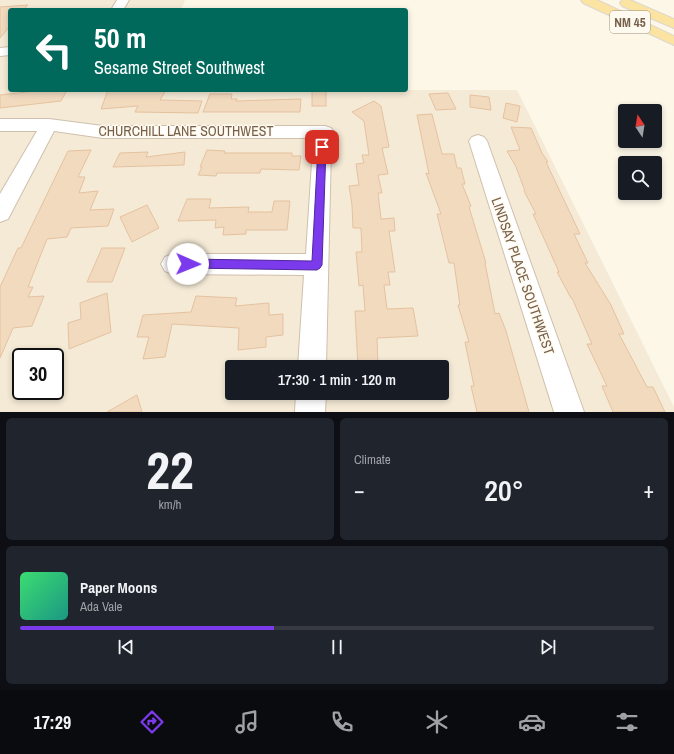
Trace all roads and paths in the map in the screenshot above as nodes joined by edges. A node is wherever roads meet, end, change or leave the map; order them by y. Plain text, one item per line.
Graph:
1 (587, 0) edge
2 (620, 0) edge
3 (674, 24) edge
4 (674, 42) edge
5 (0, 125) edge
6 (49, 125) junction
7 (478, 141) dead end
8 (0, 213) edge
9 (173, 264) dead end
10 (317, 265) junction
11 (312, 360) edge
12 (311, 400) edge
13 (310, 412) edge
14 (569, 412) edge

1 - 4 main road, NM 45
2 - 3 main road, NM 45
5 - 6 street, CHURCHILL LANE SOUTHWEST
6 - 8 street
6 - 10 street, CHURCHILL LANE SOUTHWEST
7 - 14 street, LINDSAY PLACE SOUTHWEST
9 - 10 street
10 - 11 street
12 - 13 street

